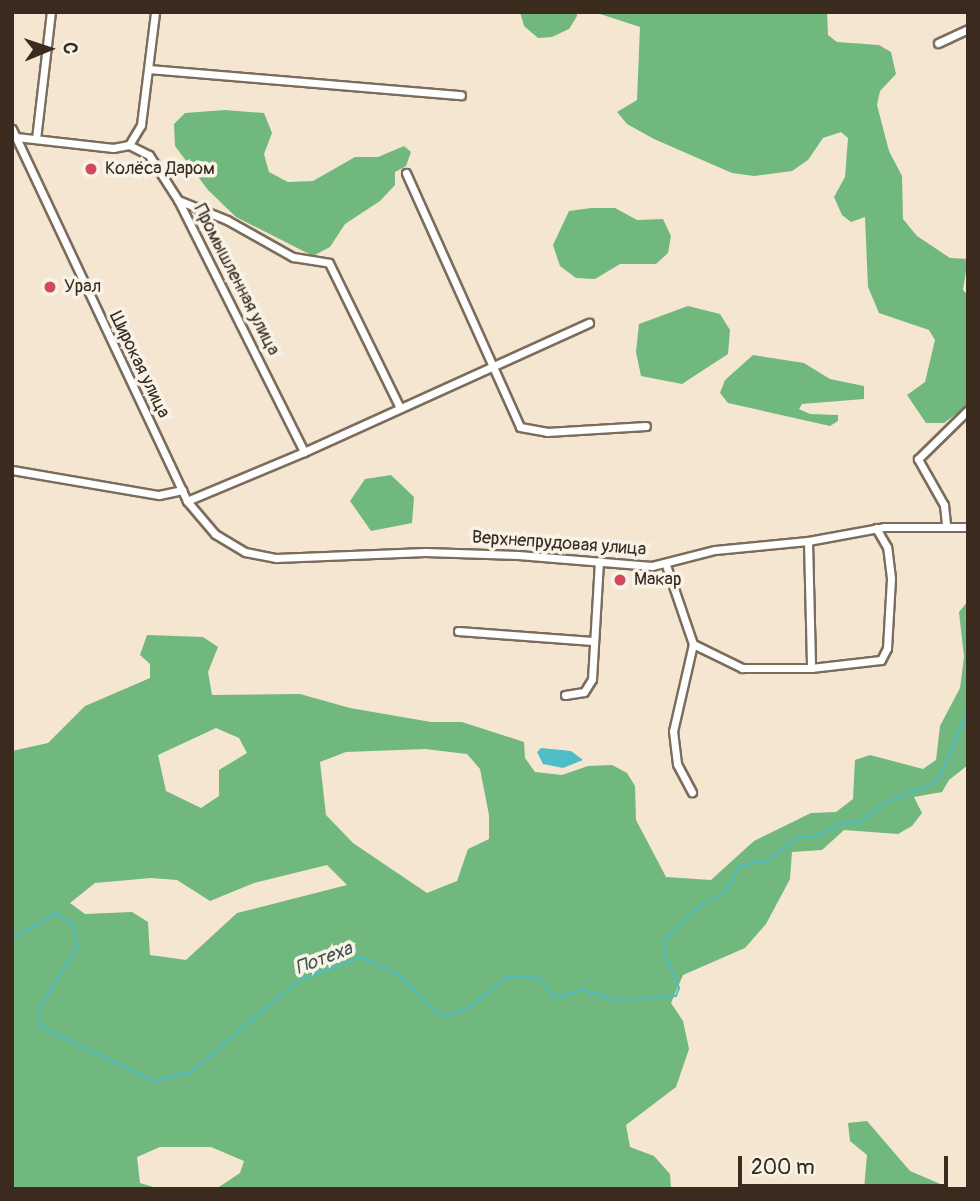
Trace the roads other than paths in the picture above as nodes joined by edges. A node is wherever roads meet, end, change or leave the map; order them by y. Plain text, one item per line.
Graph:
1 (51, 12) edge
2 (155, 12) edge
3 (968, 29) edge
4 (938, 43) dead end
5 (149, 69) junction
6 (461, 94) dead end
7 (12, 128) edge
8 (16, 137) junction
9 (36, 139) junction
10 (129, 145) junction
11 (406, 173) dead end
12 (178, 201) junction
13 (589, 323) dead end
14 (489, 366) junction
15 (399, 406) junction
16 (968, 410) edge
17 (646, 426) dead end
18 (304, 452) junction
19 (12, 470) edge
20 (182, 490) junction
21 (187, 501) junction
22 (946, 524) junction
23 (968, 527) edge
24 (876, 528) junction
25 (808, 541) junction
26 (599, 561) junction
27 (666, 565) junction
28 (458, 631) dead end
29 (593, 641) junction
30 (693, 644) junction
31 (811, 668) junction
32 (565, 695) dead end
33 (692, 792) dead end

1 - 9 street
2 - 5 street
3 - 4 street
5 - 6 street
5 - 10 street
7 - 8 street, Широкая улица
8 - 9 street
8 - 20 street, Широкая улица
9 - 10 street
10 - 12 street, Промышленная улица
11 - 14 street
12 - 15 street
12 - 18 street, Промышленная улица
13 - 14 street
14 - 15 street
14 - 17 street
15 - 18 street
16 - 22 street
18 - 21 street
19 - 20 street
20 - 21 street, Широкая улица
21 - 26 street, Верхнепрудовая улица
22 - 23 street, Верхнепрудовая улица
22 - 24 street, Верхнепрудовая улица
24 - 25 street, Верхнепрудовая улица
24 - 31 street
25 - 27 street, Верхнепрудовая улица
25 - 31 street
26 - 27 street, Верхнепрудовая улица
26 - 29 street
27 - 30 street
28 - 29 street
29 - 32 street
30 - 31 street
30 - 33 street

